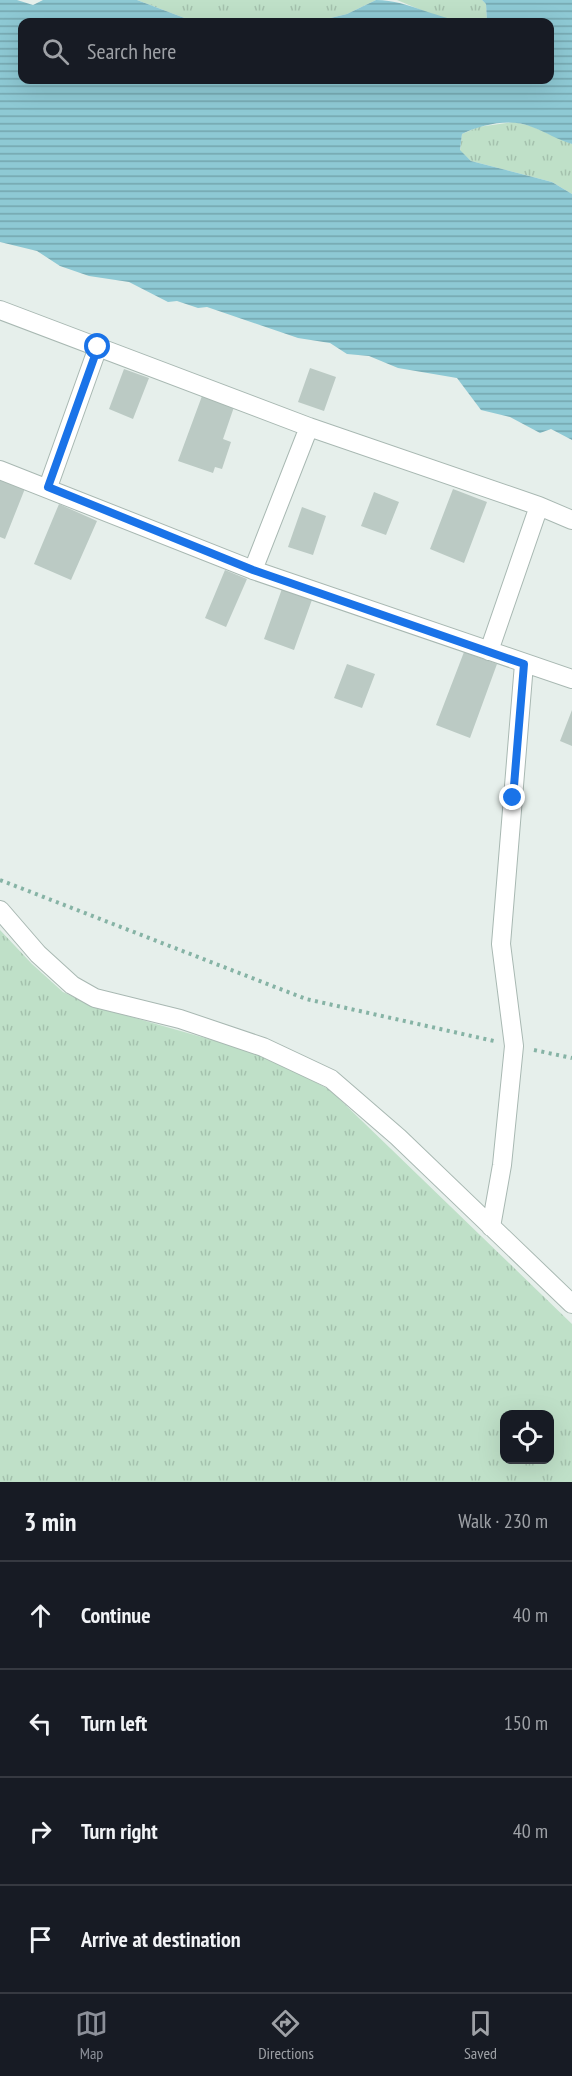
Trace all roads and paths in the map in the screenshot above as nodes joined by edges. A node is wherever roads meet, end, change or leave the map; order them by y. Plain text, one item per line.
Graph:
1 (0, 310) edge
2 (98, 347) junction
3 (309, 428) junction
4 (0, 470) edge
5 (48, 487) junction
6 (539, 506) junction
7 (572, 520) edge
8 (253, 570) junction
9 (489, 651) junction
10 (524, 664) junction
11 (572, 678) edge
12 (0, 880) edge
13 (0, 910) edge
14 (514, 1046) junction
15 (572, 1059) edge
16 (491, 1227) junction
17 (572, 1304) edge

1 - 2 street
2 - 3 street
2 - 5 street
3 - 6 street
3 - 8 street
4 - 5 street
5 - 8 street
6 - 7 street
6 - 9 street
8 - 9 street
9 - 10 street
10 - 11 street
10 - 14 street
12 - 14 path
13 - 16 street
14 - 15 path
14 - 16 street
16 - 17 street

